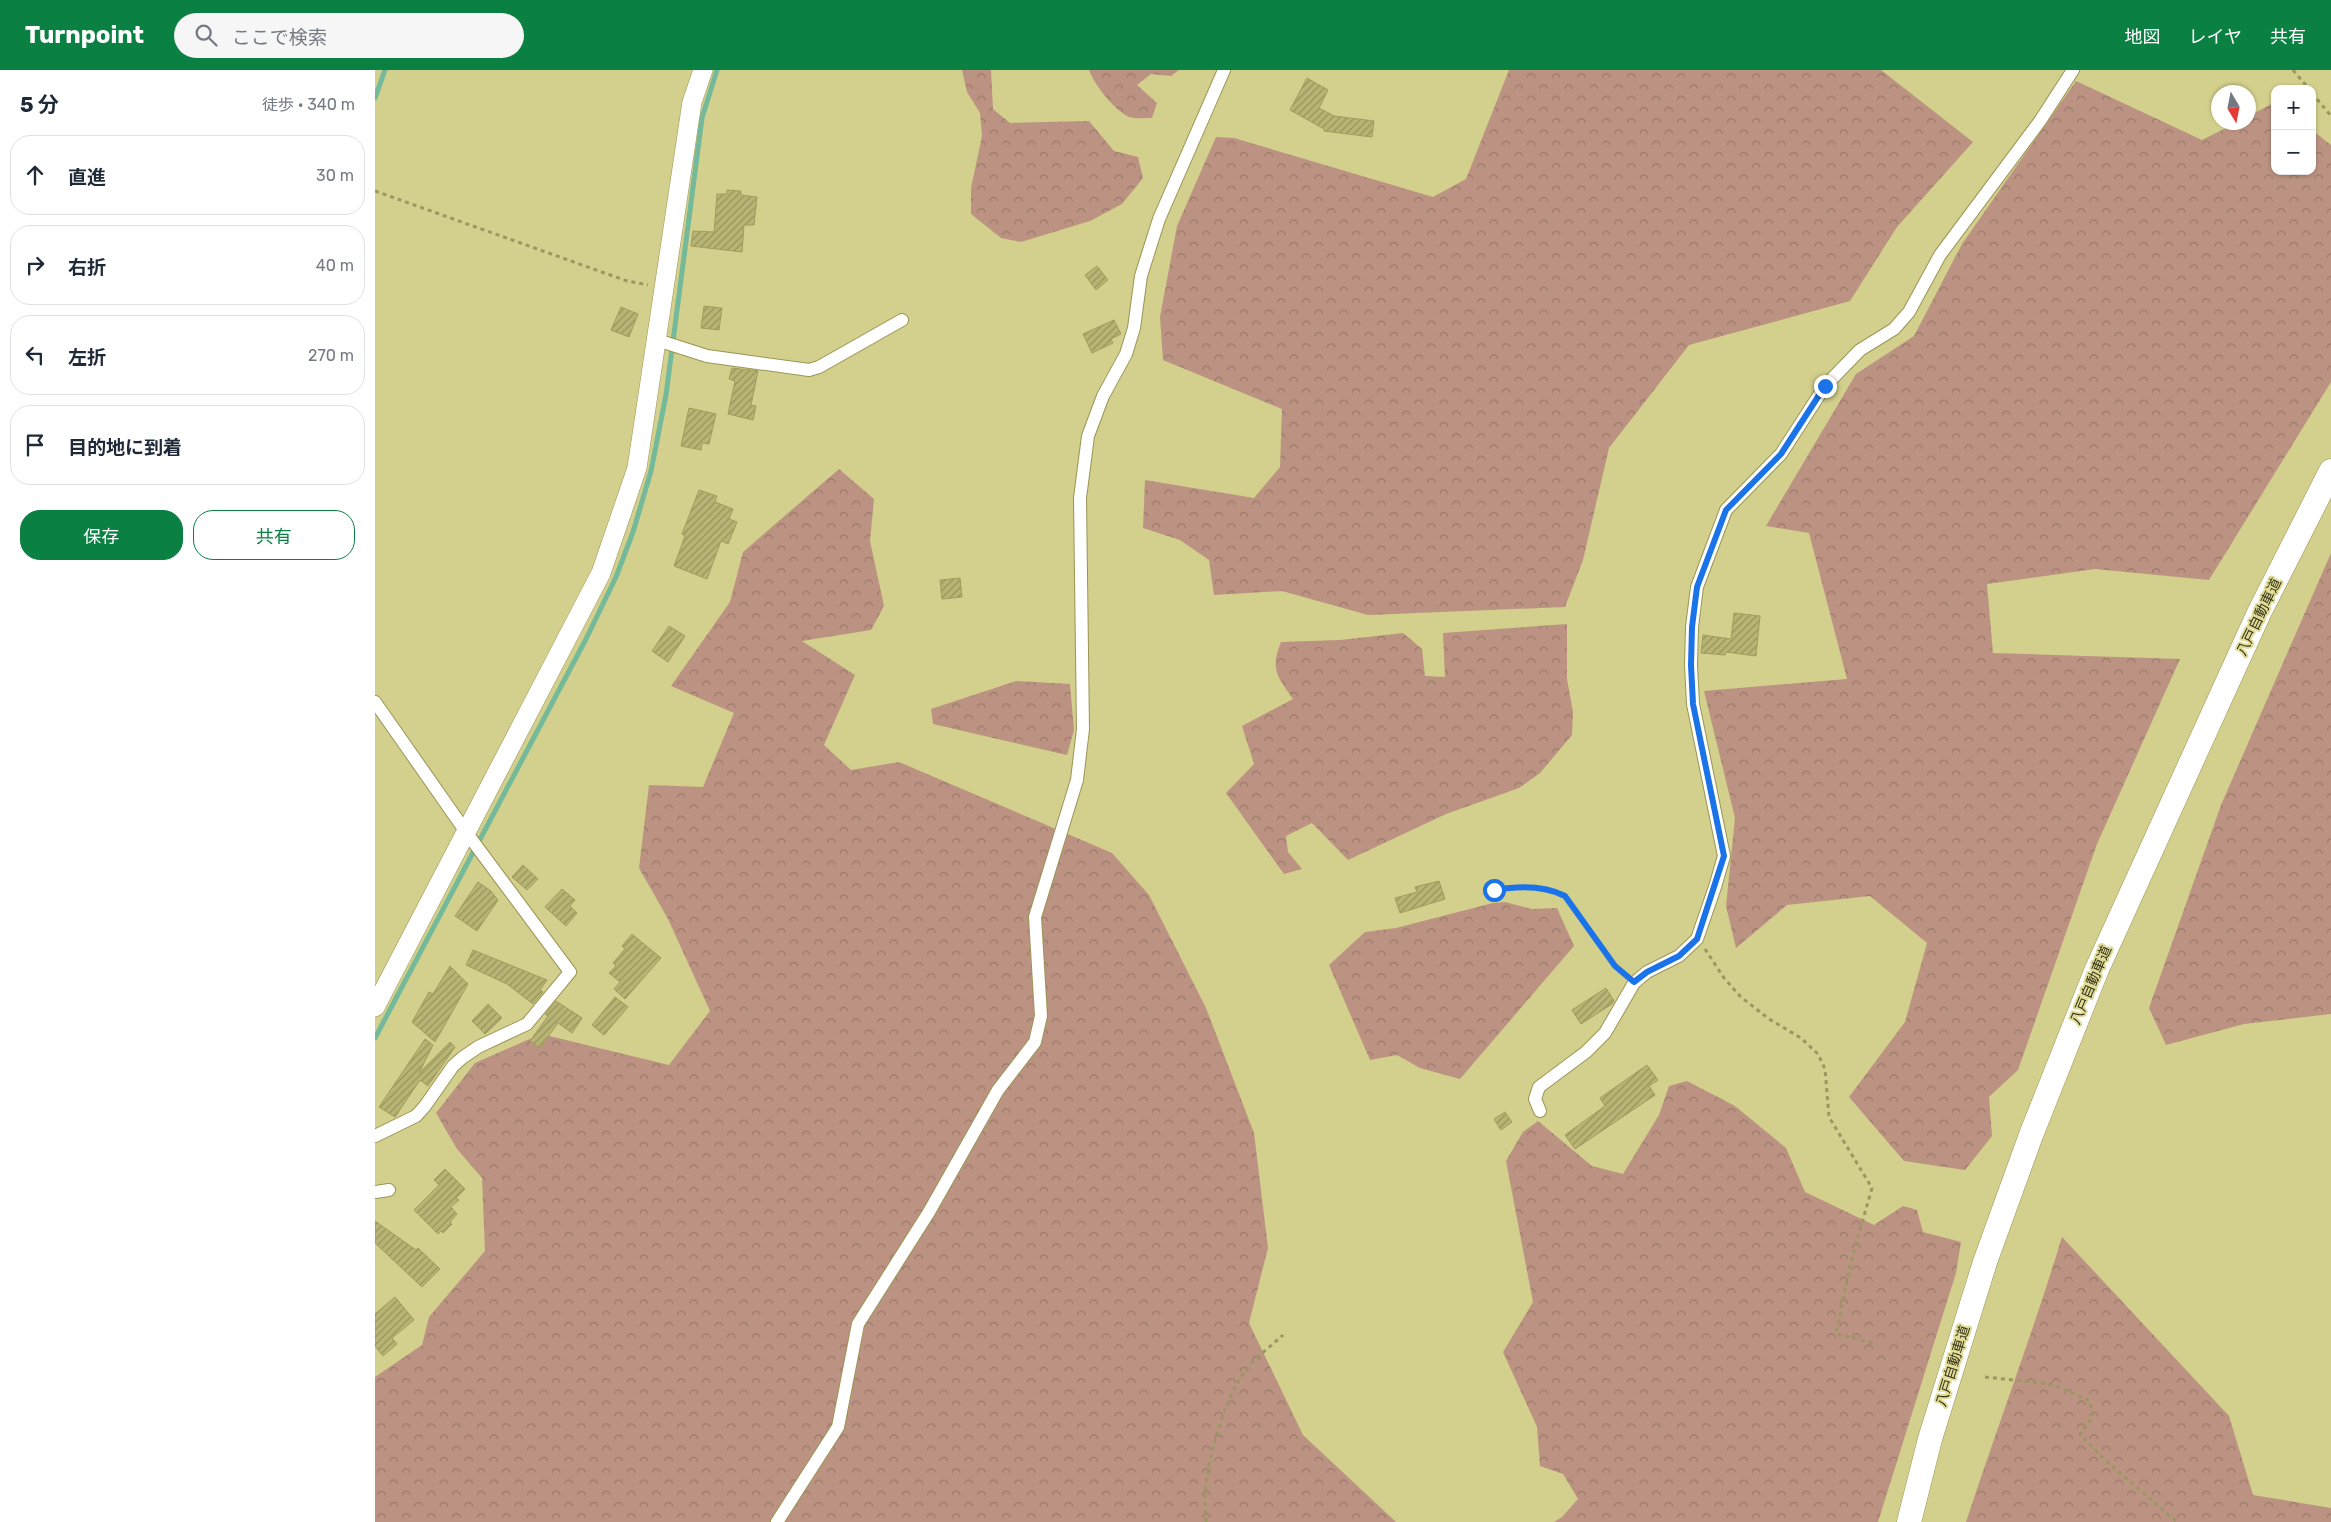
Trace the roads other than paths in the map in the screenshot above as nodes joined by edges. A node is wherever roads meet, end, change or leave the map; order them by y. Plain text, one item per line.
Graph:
1 (703, 70) edge
2 (1224, 70) edge
3 (2073, 70) edge
4 (902, 320) dead end
5 (657, 340) junction
6 (2331, 471) edge
7 (375, 702) edge
8 (466, 832) junction
9 (375, 1007) edge
10 (1540, 1111) dead end
11 (375, 1136) edge
12 (389, 1190) dead end
13 (375, 1192) edge
14 (777, 1522) edge
15 (1909, 1522) edge

1 - 5 street
2 - 14 street
3 - 10 street
4 - 5 street
5 - 8 street
6 - 15 highway, 八戸自動車道
7 - 8 street
8 - 9 street
8 - 11 street
12 - 13 street

